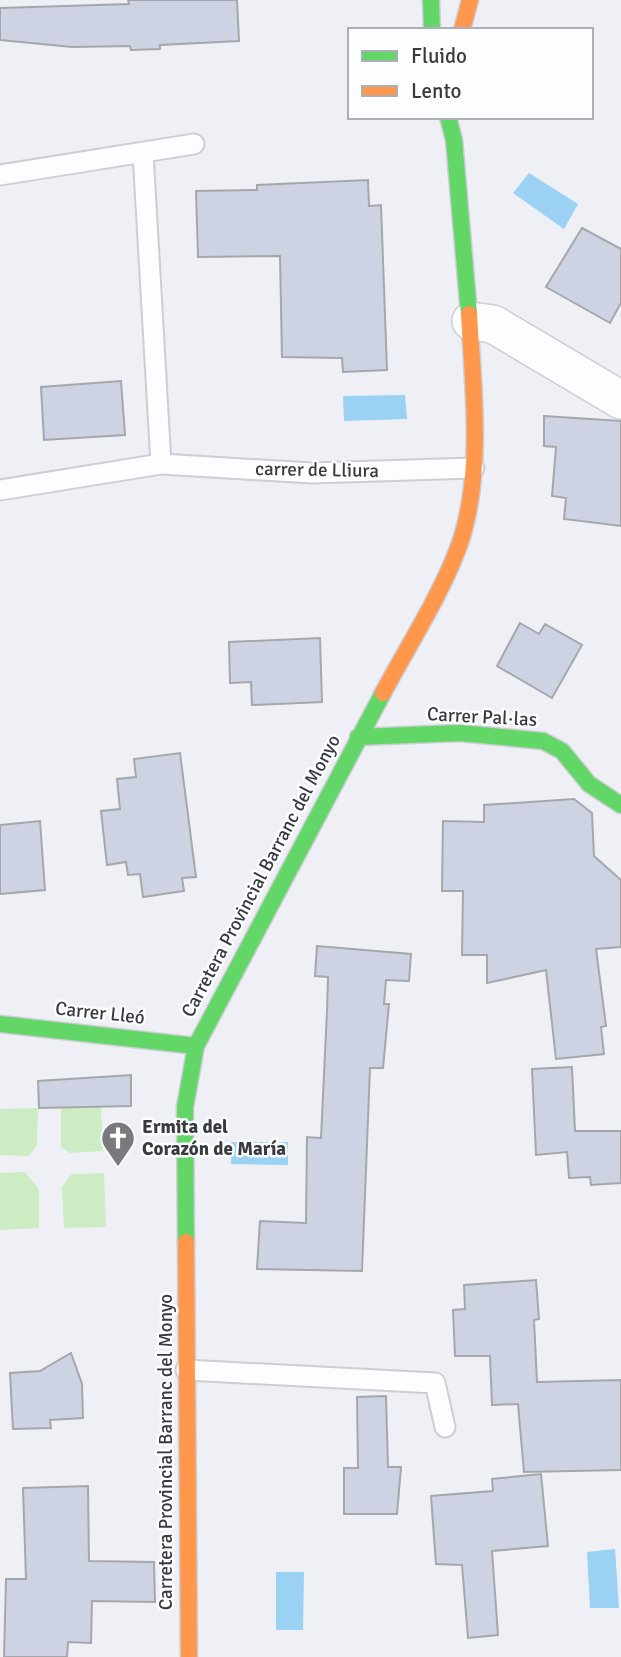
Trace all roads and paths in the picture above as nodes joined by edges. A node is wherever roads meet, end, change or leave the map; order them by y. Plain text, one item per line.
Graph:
1 (431, 0) edge
2 (470, 0) edge
3 (432, 28) edge
4 (463, 28) edge
5 (449, 119) edge
6 (458, 119) edge
7 (454, 140) junction
8 (194, 144) dead end
9 (143, 153) junction
10 (0, 175) edge
11 (471, 321) junction
12 (621, 400) edge
13 (161, 464) junction
14 (474, 467) junction
15 (0, 490) edge
16 (358, 737) junction
17 (621, 805) edge
18 (0, 1024) edge
19 (196, 1046) junction
20 (186, 1370) junction
21 (445, 1427) dead end
22 (189, 1657) edge

1 - 3 street
2 - 4 street
5 - 7 street, Carretera Provincial Barranc del Monyo
6 - 7 street, Carretera Provincial Barranc del Monyo
7 - 11 street, Carretera Provincial Barranc del Monyo
8 - 9 lane
9 - 10 lane
9 - 13 lane
11 - 12 street
11 - 14 street, Carretera Provincial Barranc del Monyo
13 - 14 lane, carrer de Lliura
13 - 15 lane, carrer de Lliura
14 - 16 street, Carretera Provincial Barranc del Monyo
16 - 17 street, Carrer Pal·las
16 - 19 street, Carretera Provincial Barranc del Monyo
18 - 19 street, Carrer Lleó
19 - 20 street, Carretera Provincial Barranc del Monyo
20 - 21 lane
20 - 22 street, Carretera Provincial Barranc del Monyo

